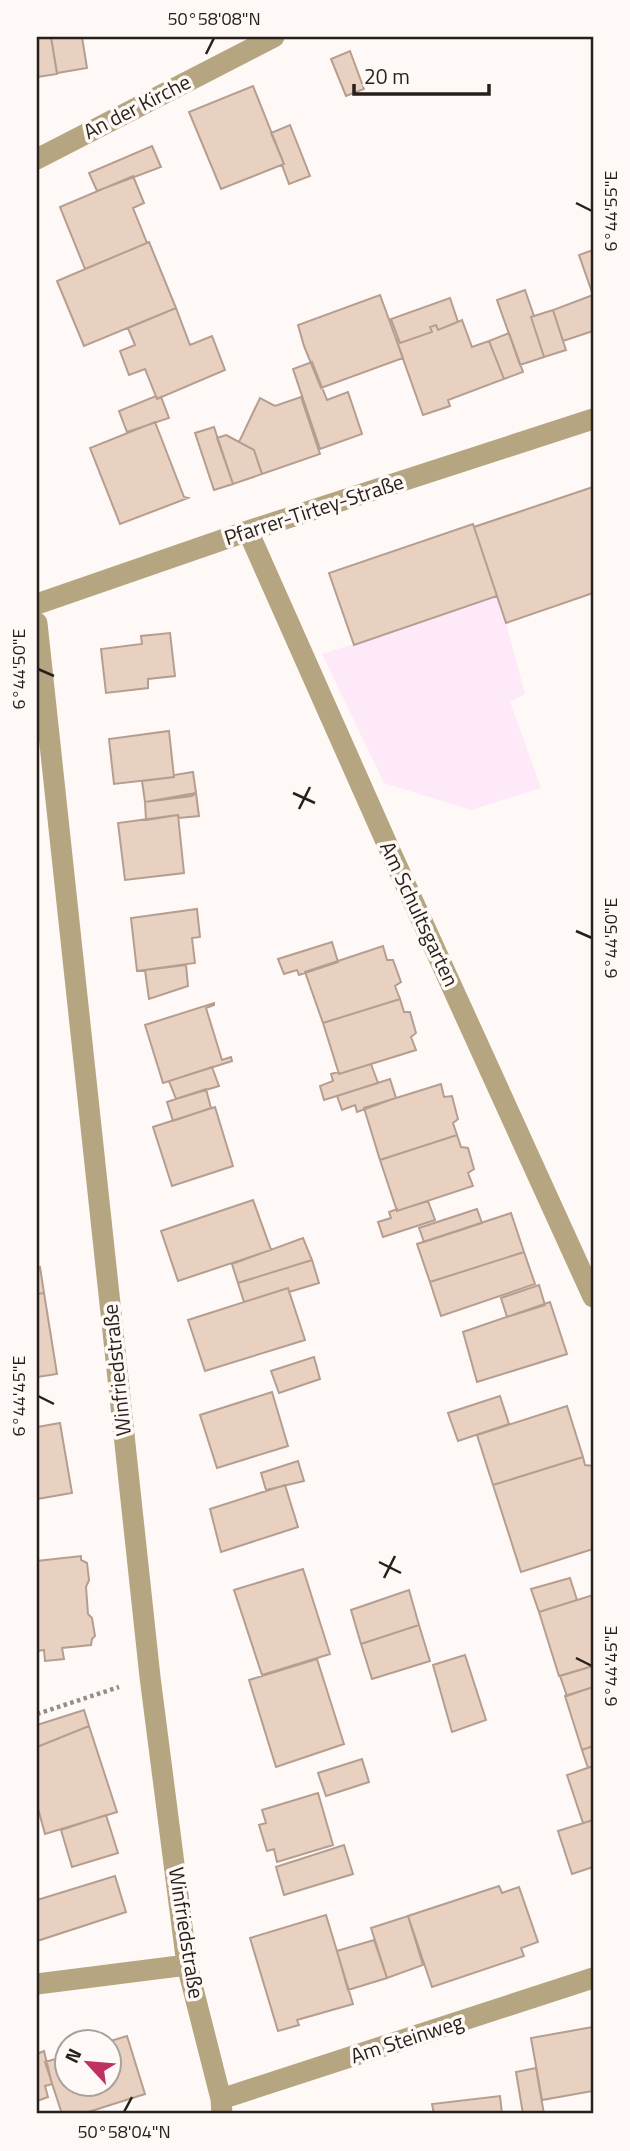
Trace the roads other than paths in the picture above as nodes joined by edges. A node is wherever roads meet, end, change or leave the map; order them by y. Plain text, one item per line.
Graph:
1 (274, 37) edge
2 (37, 159) edge
3 (593, 419) edge
4 (248, 531) junction
5 (37, 604) edge
6 (37, 622) edge
7 (593, 1297) edge
8 (187, 1965) junction
9 (593, 1979) edge
10 (37, 1984) edge
11 (221, 2106) edge

1 - 2 street, An der Kirche
3 - 4 street, Pfarrer-Tirtey-Straße
4 - 5 street, Pfarrer-Tirtey-Straße
4 - 7 street, Am Schultsgarten
6 - 8 street, Winfriedstraße
8 - 10 street
8 - 11 street, Winfriedstraße
9 - 11 street, Am Steinweg

